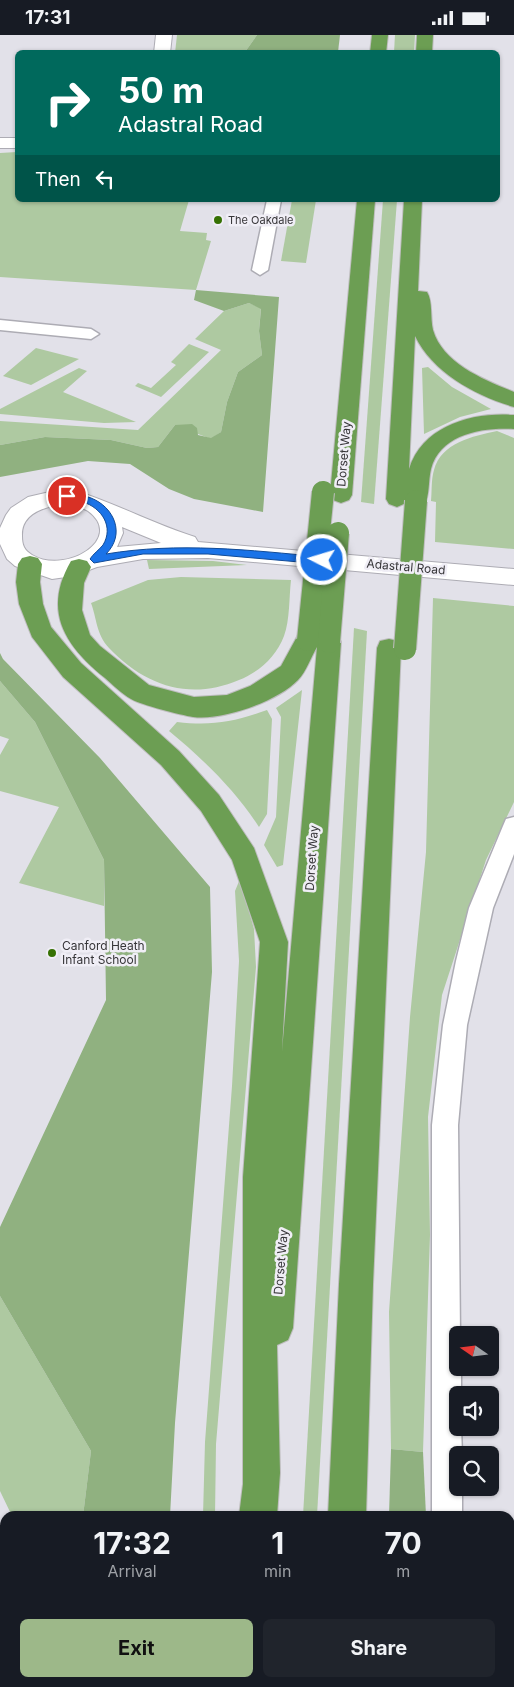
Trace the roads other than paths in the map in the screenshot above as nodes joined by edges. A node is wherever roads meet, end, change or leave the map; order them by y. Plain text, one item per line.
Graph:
1 (164, 35) edge
2 (380, 35) edge
3 (425, 35) edge
4 (162, 50) edge
5 (378, 50) edge
6 (424, 50) edge
7 (0, 143) edge
8 (15, 143) edge
9 (274, 202) edge
10 (366, 202) edge
11 (414, 202) edge
12 (414, 202) edge
13 (260, 270) dead end
14 (0, 325) edge
15 (90, 334) dead end
16 (514, 400) edge
17 (514, 422) edge
18 (406, 500) junction
19 (25, 508) junction
20 (104, 510) junction
21 (0, 512) edge
22 (208, 550) junction
23 (16, 558) edge
24 (87, 563) junction
25 (514, 577) edge
26 (318, 641) junction
27 (514, 826) edge
28 (259, 1504) edge
29 (347, 1511) edge
30 (447, 1511) edge

1 - 4 street
2 - 5 highway
3 - 6 highway
7 - 8 street
9 - 13 lane
10 - 26 highway, Dorset Way, bridge
11 - 16 highway
12 - 18 highway
14 - 15 lane
17 - 18 highway
18 - 29 highway, bridge
19 - 20 street, Adastral Road
19 - 21 street, Adastral Road
19 - 23 street
20 - 22 street, Adastral Road
20 - 24 street
22 - 24 street, Adastral Road
22 - 25 street, Adastral Road
23 - 24 street, Adastral Road
23 - 28 highway
24 - 26 highway
26 - 28 highway, Dorset Way
27 - 30 lane

